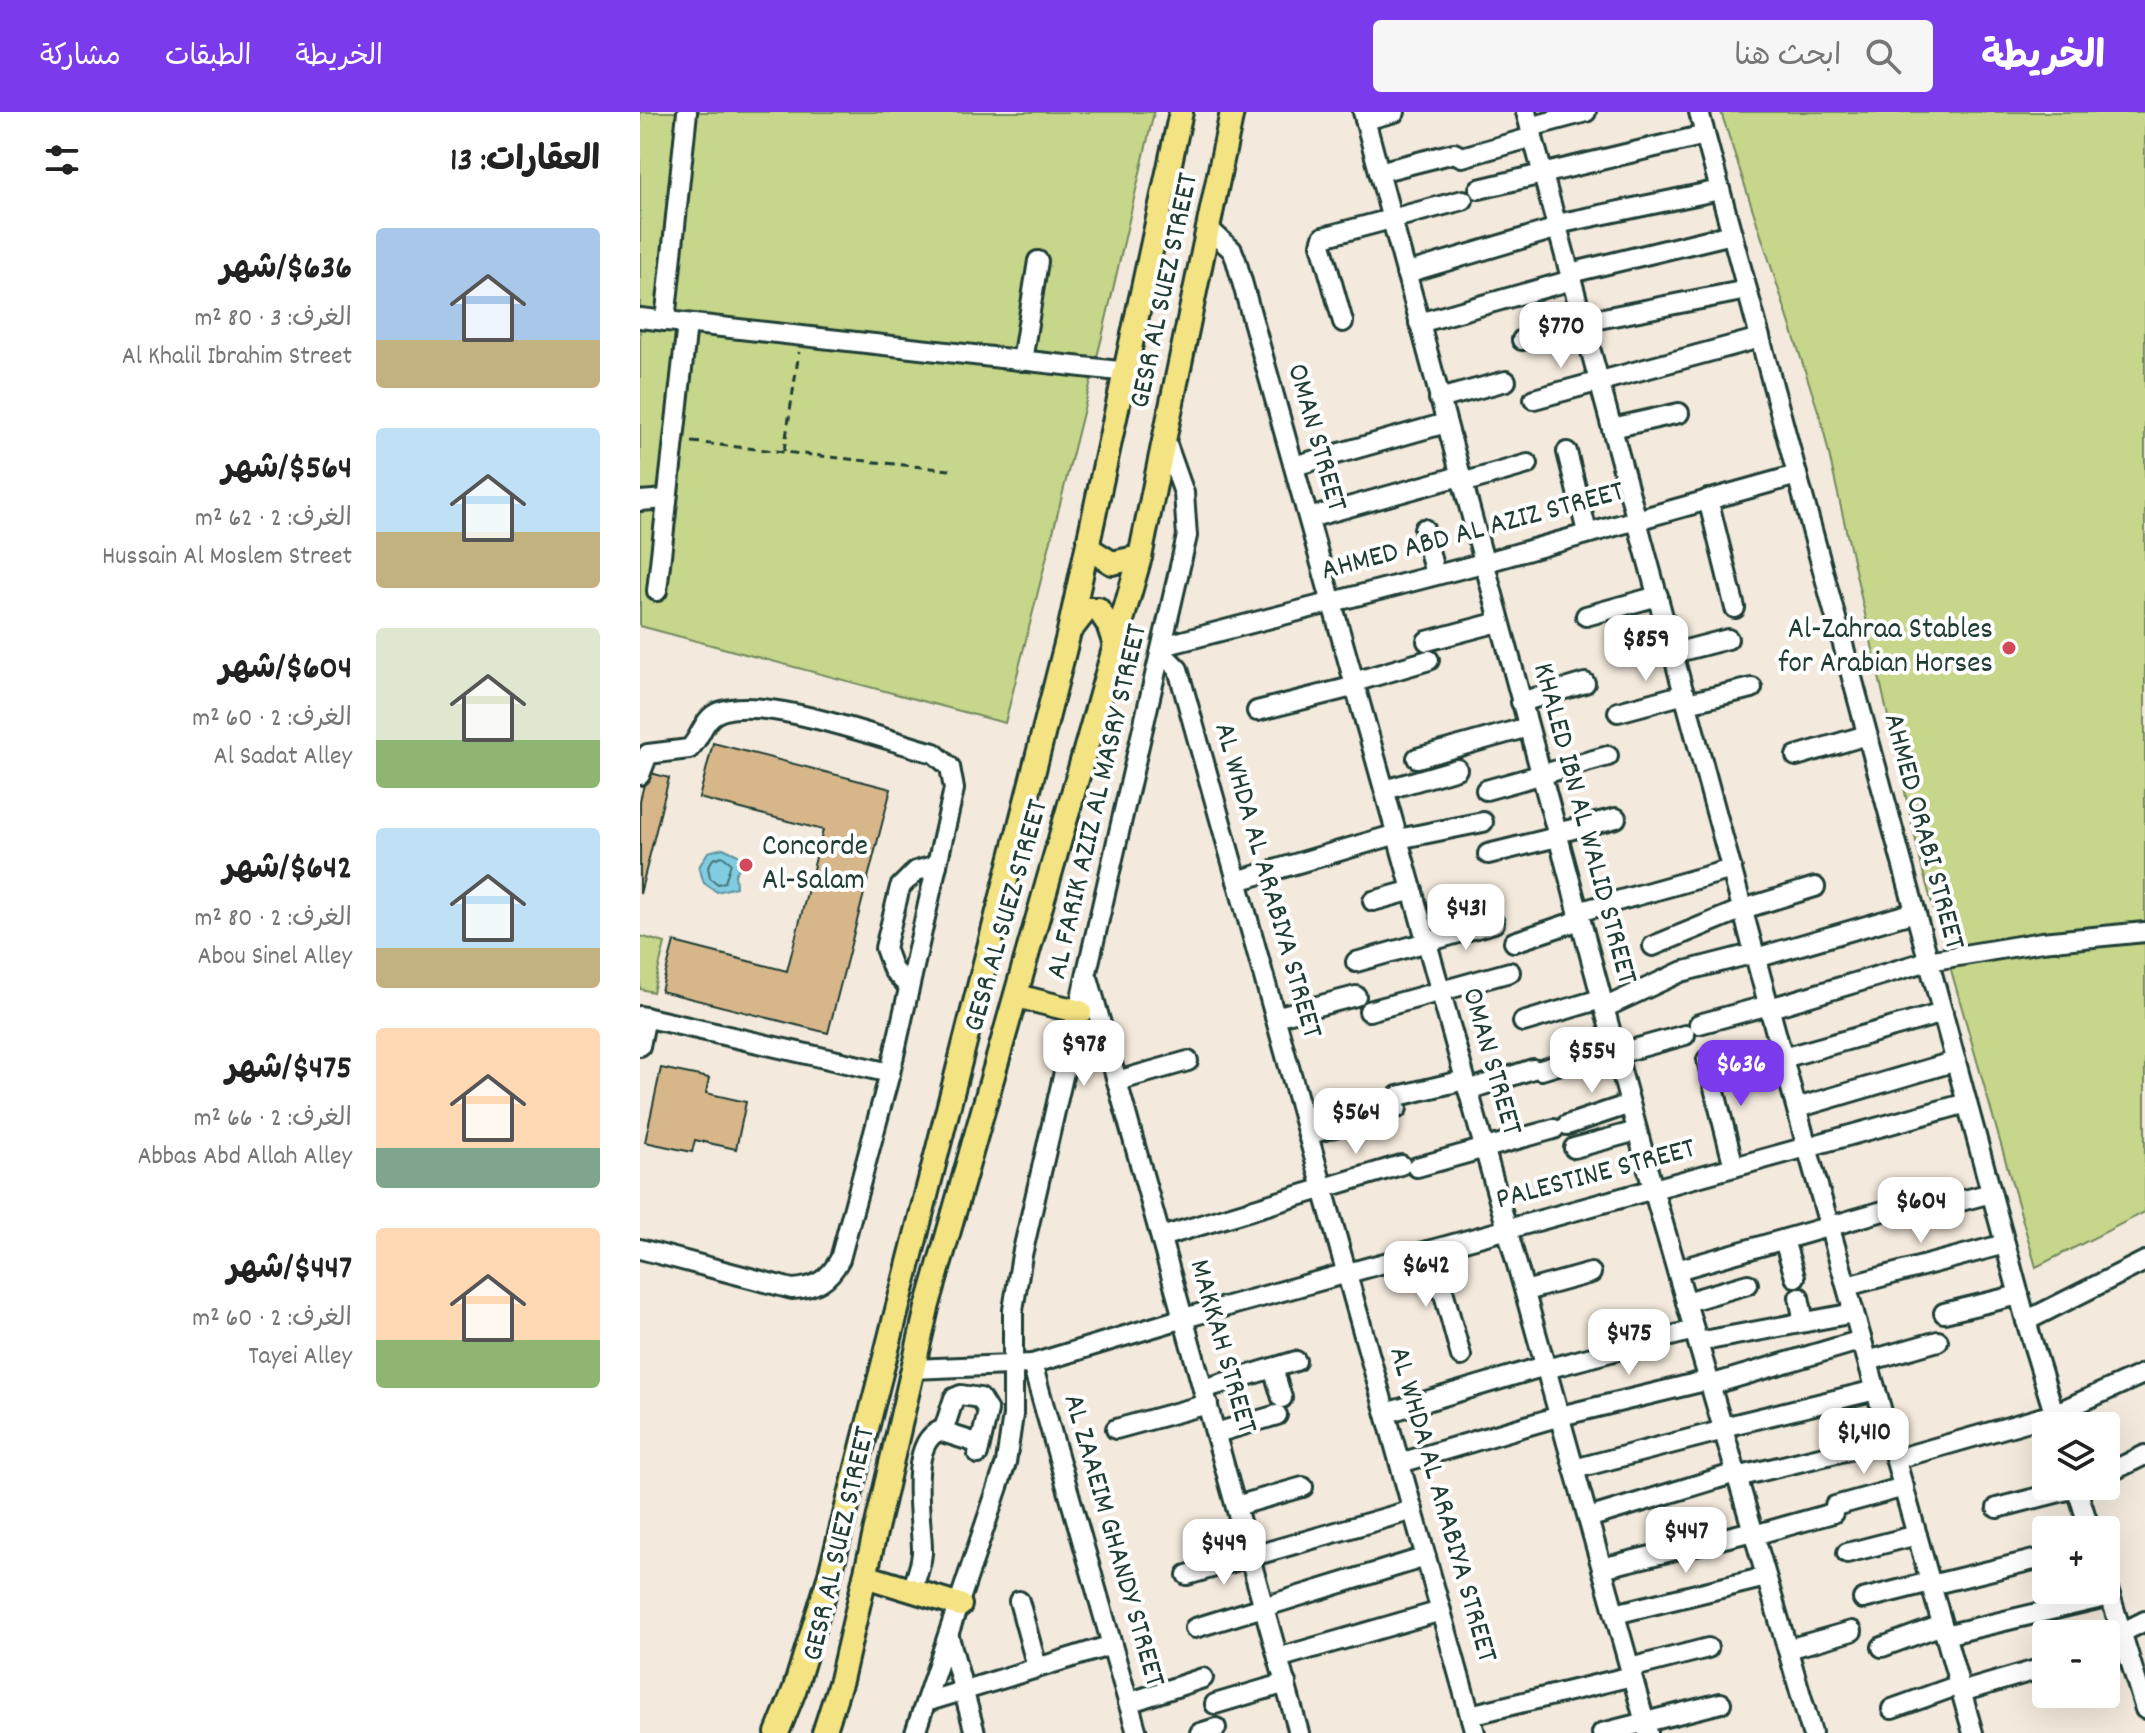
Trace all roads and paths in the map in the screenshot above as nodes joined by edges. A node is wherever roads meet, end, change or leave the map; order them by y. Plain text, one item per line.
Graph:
1 (687, 112) edge
2 (1181, 112) edge
3 (1232, 112) edge
4 (1395, 112) edge
5 (1586, 112) edge
6 (1699, 112) edge
7 (1364, 116) edge
8 (1530, 126) edge
9 (1705, 135) junction
10 (1379, 172) junction
11 (1543, 174) junction
12 (1479, 189) dead end
13 (1720, 190) junction
14 (1463, 200) dead end
15 (1391, 219) junction
16 (1557, 226) junction
17 (1210, 230) junction
18 (1732, 234) junction
19 (1038, 261) dead end
20 (1406, 273) junction
21 (1571, 276) junction
22 (1747, 290) junction
23 (640, 318) edge
24 (665, 321) junction
25 (1343, 322) dead end
26 (1419, 323) junction
27 (1584, 323) junction
28 (687, 324) junction
29 (801, 336) junction
30 (1760, 338) junction
31 (1522, 340) dead end
32 (1022, 361) junction
33 (1128, 372) junction
34 (1506, 381) dead end
35 (1600, 381) junction
36 (1439, 399) junction
37 (1534, 399) dead end
38 (1679, 413) dead end
39 (1446, 423) junction
40 (1612, 428) junction
41 (674, 440) junction
42 (1166, 442) junction
43 (784, 452) junction
44 (1567, 452) dead end
45 (1528, 464) dead end
46 (1294, 466) junction
47 (950, 470) dead end
48 (1797, 475) junction
49 (1461, 479) junction
50 (667, 499) junction
51 (1708, 499) junction
52 (640, 501) edge
53 (1636, 517) junction
54 (1309, 518) junction
55 (1424, 529) dead end
56 (1587, 532) junction
57 (1088, 548) junction
58 (1140, 557) junction
59 (1483, 563) junction
60 (1435, 575) junction
61 (657, 591) dead end
62 (1658, 596) junction
63 (1332, 601) junction
64 (1735, 608) dead end
65 (1586, 616) dead end
66 (1499, 622) junction
67 (1068, 636) junction
68 (1728, 639) dead end
69 (1427, 641) dead end
70 (1116, 648) junction
71 (1162, 649) junction
72 (1674, 653) junction
73 (1429, 660) dead end
74 (1585, 683) dead end
75 (1355, 684) junction
76 (1752, 688) dead end
77 (1686, 699) junction
78 (1521, 702) junction
79 (1257, 711) dead end
80 (1618, 712) dead end
81 (1528, 727) junction
82 (1867, 735) junction
83 (1608, 756) dead end
84 (1796, 756) dead end
85 (1417, 758) dead end
86 (1457, 769) dead end
87 (640, 775) edge
88 (1541, 775) junction
89 (1385, 790) junction
90 (1486, 790) dead end
91 (1616, 818) dead end
92 (1483, 822) dead end
93 (1557, 835) junction
94 (1398, 837) junction
95 (1488, 854) dead end
96 (937, 865) junction
97 (1732, 869) junction
98 (1237, 881) junction
99 (1815, 887) dead end
100 (1413, 890) junction
101 (1373, 901) dead end
102 (1743, 909) junction
103 (1915, 912) junction
104 (1579, 916) junction
105 (1494, 923) dead end
106 (2145, 932) edge
107 (1427, 942) junction
108 (1514, 942) dead end
109 (1653, 946) dead end
110 (1756, 956) junction
111 (1928, 961) junction
112 (1356, 962) dead end
113 (1510, 972) dead end
114 (1088, 977) junction
115 (909, 987) junction
116 (1441, 992) junction
117 (1017, 996) junction
118 (1356, 996) dead end
119 (1603, 1003) junction
120 (1770, 1007) junction
121 (1369, 1011) dead end
122 (1080, 1012) junction
123 (1943, 1013) junction
124 (643, 1017) edge
125 (1275, 1017) junction
126 (1523, 1022) dead end
127 (640, 1046) edge
128 (1616, 1051) junction
129 (1783, 1058) junction
130 (1707, 1060) dead end
131 (1188, 1061) dead end
132 (1956, 1061) junction
133 (890, 1073) junction
134 (1117, 1081) junction
135 (1467, 1085) junction
136 (1967, 1103) junction
137 (1630, 1104) junction
138 (1797, 1108) junction
139 (1637, 1131) junction
140 (1308, 1135) junction
141 (1807, 1147) junction
142 (1485, 1148) junction
143 (1574, 1148) dead end
144 (1734, 1167) junction
145 (1323, 1188) junction
146 (1653, 1189) junction
147 (1991, 1193) junction
148 (1830, 1227) junction
149 (1507, 1229) junction
150 (1161, 1237) junction
151 (1784, 1240) junction
152 (2005, 1244) junction
153 (640, 1249) edge
154 (1432, 1250) junction
155 (2145, 1261) edge
156 (1677, 1270) junction
157 (1347, 1273) junction
158 (1591, 1273) dead end
159 (1795, 1277) dead end
160 (1748, 1284) dead end
161 (1847, 1286) junction
162 (1525, 1291) junction
163 (2019, 1295) junction
164 (1799, 1297) dead end
165 (1686, 1302) junction
166 (1854, 1313) junction
167 (1944, 1313) dead end
168 (1184, 1318) junction
169 (2026, 1321) junction
170 (1804, 1322) junction
171 (1696, 1336) junction
172 (1862, 1340) junction
173 (1938, 1341) dead end
174 (1461, 1356) dead end
175 (1296, 1361) dead end
176 (1868, 1361) junction
177 (1032, 1364) junction
178 (1012, 1366) junction
179 (1546, 1367) junction
180 (1273, 1368) junction
181 (913, 1369) junction
182 (2145, 1373) edge
183 (1710, 1382) junction
184 (1876, 1390) junction
185 (1206, 1397) junction
186 (2054, 1412) edge
187 (2071, 1412) edge
188 (1386, 1413) junction
189 (1560, 1416) junction
190 (2032, 1425) edge
191 (1116, 1429) dead end
192 (1723, 1429) junction
193 (943, 1432) junction
194 (1216, 1433) junction
195 (1890, 1440) junction
196 (2145, 1455) edge
197 (1896, 1459) junction
198 (1400, 1463) junction
199 (2120, 1467) edge
200 (1574, 1469) junction
201 (1737, 1475) junction
202 (1303, 1487) dead end
203 (1904, 1487) junction
204 (2032, 1499) edge
205 (1236, 1506) junction
206 (1997, 1508) dead end
207 (1413, 1510) junction
208 (1588, 1518) junction
209 (1754, 1533) junction
210 (1917, 1535) junction
211 (1847, 1553) dead end
212 (1426, 1557) junction
213 (1251, 1559) junction
214 (2032, 1560) edge
215 (1602, 1568) junction
216 (1187, 1575) dead end
217 (865, 1576) junction
218 (1766, 1577) junction
219 (1931, 1583) junction
220 (912, 1590) junction
221 (1863, 1599) dead end
222 (1019, 1601) dead end
223 (2048, 1604) edge
224 (2113, 1604) edge
225 (960, 1605) junction
226 (1265, 1609) junction
227 (1441, 1611) junction
228 (1615, 1614) junction
229 (2145, 1621) edge
230 (1195, 1628) dead end
231 (1944, 1630) junction
232 (1852, 1631) dead end
233 (949, 1637) junction
234 (2123, 1638) junction
235 (2120, 1640) edge
236 (1112, 1645) junction
237 (1882, 1647) dead end
238 (1708, 1648) dead end
239 (1788, 1649) junction
240 (1278, 1658) junction
241 (1037, 1667) junction
242 (2032, 1670) edge
243 (1631, 1672) junction
244 (1203, 1678) dead end
245 (1286, 1683) junction
246 (1960, 1688) junction
247 (962, 1690) junction
248 (926, 1702) junction
249 (1128, 1703) junction
250 (1721, 1703) dead end
251 (1215, 1704) dead end
252 (1892, 1709) dead end
253 (2145, 1709) edge
254 (1473, 1724) edge
255 (1646, 1727) edge
256 (777, 1733) edge
257 (824, 1733) edge
258 (915, 1733) edge
259 (975, 1733) edge
260 (1137, 1733) edge
261 (1299, 1733) edge
262 (1602, 1733) edge
263 (1812, 1733) edge
264 (1973, 1733) edge

1 - 24 street
2 - 33 main road, GESR AL SUEZ STREET
3 - 17 main road, GESR AL SUEZ STREET
4 - 7 street
5 - 8 street
6 - 9 street, AHMED ORABI STREET
7 - 10 street, KHALED IBN AL WALID STREET
8 - 10 street
8 - 11 street
9 - 11 street
9 - 13 street, AHMED ORABI STREET
10 - 15 street, KHALED IBN AL WALID STREET
11 - 12 street
11 - 16 street
13 - 16 street
13 - 18 street, AHMED ORABI STREET
14 - 15 street
15 - 20 street, KHALED IBN AL WALID STREET
15 - 25 street
16 - 20 street
16 - 21 street
17 - 42 main road, GESR AL SUEZ STREET
17 - 46 street, OMAN STREET
18 - 21 street
18 - 22 street, AHMED ORABI STREET
19 - 32 street
20 - 26 street, KHALED IBN AL WALID STREET
21 - 26 street
21 - 27 street
22 - 27 street
22 - 30 street, AHMED ORABI STREET
23 - 24 street
24 - 28 street
26 - 36 street, KHALED IBN AL WALID STREET
27 - 31 street
27 - 35 street
28 - 29 street
28 - 41 street
29 - 32 street
29 - 43 path
30 - 35 street
30 - 48 street, AHMED ORABI STREET
32 - 33 street
33 - 57 main road, GESR AL SUEZ STREET
34 - 36 street
35 - 37 street
35 - 40 street
36 - 39 street, KHALED IBN AL WALID STREET
38 - 40 street
39 - 46 street
39 - 49 street, KHALED IBN AL WALID STREET
40 - 53 street
41 - 43 path
41 - 50 street
42 - 58 main road, GESR AL SUEZ STREET
42 - 71 street, AL FARIK AZIZ AL MASRY STREET
43 - 47 path
44 - 56 street
45 - 49 street
46 - 54 street, OMAN STREET
48 - 51 street, AHMED ABD AL AZIZ STREET
48 - 82 street, AHMED ORABI STREET
49 - 54 street
49 - 59 street, KHALED IBN AL WALID STREET
50 - 52 street
50 - 61 street
51 - 53 street, AHMED ABD AL AZIZ STREET
51 - 64 street
53 - 56 street, AHMED ABD AL AZIZ STREET
53 - 62 street
54 - 63 street, OMAN STREET
55 - 60 street
56 - 59 street, AHMED ABD AL AZIZ STREET
57 - 58 main road
57 - 67 main road, GESR AL SUEZ STREET
58 - 70 main road, GESR AL SUEZ STREET
59 - 60 street, AHMED ABD AL AZIZ STREET
59 - 66 street, KHALED IBN AL WALID STREET
60 - 63 street, AHMED ABD AL AZIZ STREET
62 - 65 street
62 - 72 street
63 - 71 street, AHMED ABD AL AZIZ STREET
63 - 75 street, OMAN STREET
66 - 69 street
66 - 78 street, KHALED IBN AL WALID STREET
67 - 70 main road
67 - 256 main road, GESR AL SUEZ STREET
68 - 72 street
70 - 117 main road, GESR AL SUEZ STREET
71 - 98 street, AL WHDA AL ARABIYA STREET
71 - 114 street, AL FARIK AZIZ AL MASRY STREET
72 - 77 street
73 - 75 street
74 - 78 street
75 - 79 street
75 - 89 street, OMAN STREET
76 - 77 street
77 - 80 street
77 - 97 street
78 - 81 street, KHALED IBN AL WALID STREET
81 - 85 street
81 - 88 street, KHALED IBN AL WALID STREET
82 - 84 street
82 - 103 street, AHMED ORABI STREET
83 - 88 street
86 - 89 street
87 - 96 street
88 - 90 street
88 - 93 street, KHALED IBN AL WALID STREET
89 - 94 street, OMAN STREET
91 - 93 street
92 - 94 street
93 - 95 street
93 - 104 street, KHALED IBN AL WALID STREET
94 - 98 street
94 - 100 street, OMAN STREET
96 - 115 street
96 - 115 street
97 - 102 street
97 - 104 street
98 - 125 street, AL WHDA AL ARABIYA STREET
99 - 102 street
100 - 101 street
100 - 107 street, OMAN STREET
102 - 109 street
102 - 110 street
103 - 110 street
103 - 111 street, AHMED ORABI STREET
104 - 108 street
104 - 119 street, KHALED IBN AL WALID STREET
105 - 107 street
106 - 111 street
107 - 112 street
107 - 116 street, OMAN STREET
110 - 119 street
110 - 120 street
111 - 120 street
111 - 123 street, AHMED ORABI STREET
113 - 116 street
114 - 122 street, AL FARIK AZIZ AL MASRY STREET
114 - 134 street, MAKKAH STREET
115 - 133 street
116 - 121 street
116 - 135 street, OMAN STREET
117 - 122 main road
117 - 181 main road, GESR AL SUEZ STREET
118 - 125 street
119 - 126 street
119 - 128 street, KHALED IBN AL WALID STREET
120 - 128 street
120 - 129 street
122 - 178 street, AL FARIK AZIZ AL MASRY STREET
123 - 129 street
123 - 132 street, AHMED ORABI STREET
124 - 127 street
124 - 133 street
125 - 140 street, AL WHDA AL ARABIYA STREET
128 - 135 street
128 - 137 street, KHALED IBN AL WALID STREET
129 - 138 street
130 - 144 street
131 - 134 street
132 - 136 street, AHMED ORABI STREET
132 - 138 street
133 - 153 street
134 - 150 street, MAKKAH STREET
135 - 140 street
135 - 142 street, OMAN STREET
136 - 141 street, PALESTINE STREET
136 - 147 street, AHMED ORABI STREET
137 - 139 street, KHALED IBN AL WALID STREET
137 - 142 street
138 - 141 street
139 - 143 street
139 - 146 street, KHALED IBN AL WALID STREET
140 - 145 street, AL WHDA AL ARABIYA STREET
141 - 144 street, PALESTINE STREET
141 - 148 street
142 - 145 street
142 - 149 street, OMAN STREET
144 - 146 street, PALESTINE STREET
145 - 150 street
145 - 157 street, AL WHDA AL ARABIYA STREET
146 - 149 street, PALESTINE STREET
146 - 156 street, KHALED IBN AL WALID STREET
147 - 148 street
147 - 152 street, AHMED ORABI STREET
148 - 151 street
148 - 161 street
149 - 154 street, PALESTINE STREET
149 - 162 street, OMAN STREET
150 - 168 street, MAKKAH STREET
151 - 156 street
151 - 159 street
152 - 161 street
152 - 163 street, AHMED ORABI STREET
154 - 157 street, PALESTINE STREET
154 - 174 street
155 - 169 street
156 - 165 street, KHALED IBN AL WALID STREET
157 - 168 street, PALESTINE STREET
157 - 188 street, AL WHDA AL ARABIYA STREET
158 - 162 street
160 - 165 street
161 - 166 street
162 - 179 street, OMAN STREET
163 - 167 street
163 - 169 street, AHMED ORABI STREET
164 - 170 street
165 - 171 street, KHALED IBN AL WALID STREET
166 - 170 street
166 - 172 street
168 - 177 street, PALESTINE STREET
168 - 185 street, MAKKAH STREET
169 - 186 street, AHMED ORABI STREET
170 - 171 street
171 - 179 street
171 - 183 street, KHALED IBN AL WALID STREET
172 - 176 street
172 - 183 street
173 - 176 street
175 - 180 street
176 - 184 street
177 - 178 street, PALESTINE STREET
177 - 236 street, AL ZAAEIM GHANDY STREET
178 - 181 street, PALESTINE STREET
178 - 225 street, AL FARIK AZIZ AL MASRY STREET
179 - 188 street
179 - 189 street, OMAN STREET
180 - 185 street
180 - 194 street
181 - 217 main road, GESR AL SUEZ STREET
182 - 187 street
183 - 189 street
183 - 192 street, KHALED IBN AL WALID STREET
184 - 192 street
184 - 195 street
185 - 191 street
185 - 194 street, MAKKAH STREET
188 - 198 street, AL WHDA AL ARABIYA STREET
189 - 198 street
189 - 200 street, OMAN STREET
190 - 197 street
192 - 200 street
192 - 201 street, KHALED IBN AL WALID STREET
193 - 193 street
193 - 220 street
194 - 205 street, MAKKAH STREET
195 - 197 street
195 - 201 street
196 - 199 street
197 - 203 street
198 - 207 street, AL WHDA AL ARABIYA STREET
200 - 208 street, OMAN STREET
201 - 208 street
201 - 209 street, KHALED IBN AL WALID STREET
202 - 205 street
203 - 209 street
203 - 210 street
204 - 206 street
205 - 213 street, MAKKAH STREET
207 - 212 street, AL WHDA AL ARABIYA STREET
207 - 213 street
208 - 215 street, OMAN STREET
209 - 215 street
209 - 218 street, KHALED IBN AL WALID STREET
210 - 211 street
210 - 219 street
212 - 226 street
212 - 227 street, AL WHDA AL ARABIYA STREET
213 - 216 street
213 - 226 street, MAKKAH STREET
214 - 219 street
215 - 228 street, OMAN STREET
217 - 220 main road
217 - 257 main road, GESR AL SUEZ STREET
218 - 228 street
218 - 239 street, KHALED IBN AL WALID STREET
219 - 221 street
219 - 231 street
220 - 225 main road
222 - 241 street
223 - 231 street
224 - 234 street
225 - 233 street, AL FARIK AZIZ AL MASRY STREET
226 - 230 street
226 - 240 street, MAKKAH STREET
227 - 240 street
227 - 254 street, AL WHDA AL ARABIYA STREET
228 - 243 street, OMAN STREET
229 - 234 street
231 - 237 street
231 - 246 street
232 - 239 street
233 - 247 street
233 - 248 street, AL FARIK AZIZ AL MASRY STREET
234 - 235 street
234 - 253 street
236 - 241 street
236 - 249 street, AL ZAAEIM GHANDY STREET
238 - 243 street
239 - 263 street, KHALED IBN AL WALID STREET
240 - 245 street, MAKKAH STREET
241 - 247 street
242 - 246 street
243 - 254 street
243 - 255 street, OMAN STREET
244 - 249 street
245 - 251 street
245 - 261 street, MAKKAH STREET
246 - 252 street
246 - 264 street
247 - 248 street
247 - 259 street
248 - 258 street, AL FARIK AZIZ AL MASRY STREET
249 - 260 street, AL ZAAEIM GHANDY STREET
250 - 255 street
255 - 262 street

